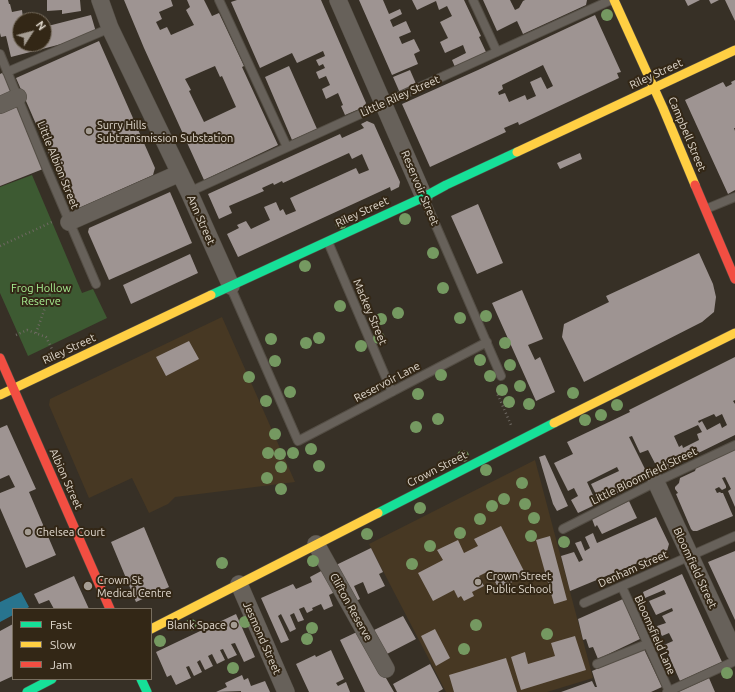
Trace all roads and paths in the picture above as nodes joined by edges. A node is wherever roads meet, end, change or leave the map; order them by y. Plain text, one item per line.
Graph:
1 (100, 0) edge
2 (219, 0) edge
3 (338, 0) edge
4 (473, 0) edge
5 (611, 0) edge
6 (614, 0) edge
7 (110, 28) junction
8 (735, 50) edge
9 (497, 52) junction
10 (0, 54) edge
11 (7, 72) junction
12 (654, 88) junction
13 (18, 97) junction
14 (383, 104) junction
15 (0, 105) edge
16 (287, 147) junction
17 (180, 173) junction
18 (189, 192) junction
19 (424, 196) junction
20 (735, 197) edge
21 (706, 209) junction
22 (68, 219) junction
23 (328, 241) junction
24 (0, 246) edge
25 (735, 279) edge
26 (96, 284) dead end
27 (231, 286) junction
28 (50, 294) dead end
29 (36, 333) junction
30 (735, 333) edge
31 (16, 335) dead end
32 (487, 342) junction
33 (52, 350) dead end
34 (0, 358) edge
35 (501, 376) joint
36 (14, 389) junction
37 (392, 392) junction
38 (0, 395) edge
39 (511, 425) dead end
40 (298, 441) joint
41 (735, 444) edge
42 (656, 482) junction
43 (563, 528) dead end
44 (735, 536) edge
45 (316, 544) junction
46 (690, 556) junction
47 (238, 584) junction
48 (622, 587) junction
49 (584, 603) dead end
50 (110, 608) edge
51 (152, 628) edge
52 (647, 644) junction
53 (735, 653) edge
54 (735, 661) edge
55 (597, 664) dead end
56 (386, 669) dead end
57 (50, 680) edge
58 (141, 680) edge
59 (27, 692) edge
60 (147, 692) edge
61 (286, 692) edge
62 (668, 692) edge

1 - 7 street, Ann Street
2 - 16 lane
3 - 14 street, Reservoir Street
4 - 9 lane
5 - 9 lane, Little Riley Street
6 - 12 street, Campbell Street
7 - 11 lane
7 - 17 street, Ann Street
8 - 12 street, Riley Street
9 - 14 lane, Little Riley Street
10 - 11 lane, Little Albion Street
11 - 13 lane, Little Albion Street
12 - 19 street, Riley Street
12 - 21 street, Campbell Street
13 - 15 street
13 - 22 lane, Little Albion Street
14 - 16 lane, Little Riley Street
14 - 19 street, Reservoir Street
16 - 18 lane, Little Riley Street
17 - 18 street, Ann Street
17 - 22 street
18 - 27 street, Ann Street
19 - 23 street, Riley Street
19 - 32 lane, Reservoir Street
20 - 21 lane
21 - 25 street, Campbell Street
22 - 24 path
22 - 26 lane, Little Albion Street
23 - 27 street, Riley Street
23 - 37 lane, Mackey Street
27 - 36 street, Riley Street
27 - 40 lane, Ann Street
28 - 29 path
29 - 31 path
29 - 33 path
30 - 45 street, Crown Street
32 - 35 lane, Reservoir Street
32 - 37 lane, Reservoir Lane
34 - 36 street, Albion Street
35 - 39 path
36 - 38 street, Riley Street
36 - 50 street, Albion Street
37 - 40 lane, Reservoir Lane
41 - 42 lane, Little Bloomfield Street
42 - 43 lane, Little Bloomfield Street
42 - 46 street, Bloomfield Street
44 - 46 lane, Denham Street
45 - 47 street, Crown Street
45 - 56 street, Clifton Reserve
46 - 48 lane, Denham Street
46 - 53 street, Bloomfield Street
47 - 51 street, Crown Street
47 - 61 street, Jesmond Street
48 - 49 lane, Denham Street
48 - 52 lane, Bloomsfield Lane
52 - 55 lane
52 - 62 lane, Bloomsfield Lane
54 - 62 lane
57 - 59 street
58 - 60 street

